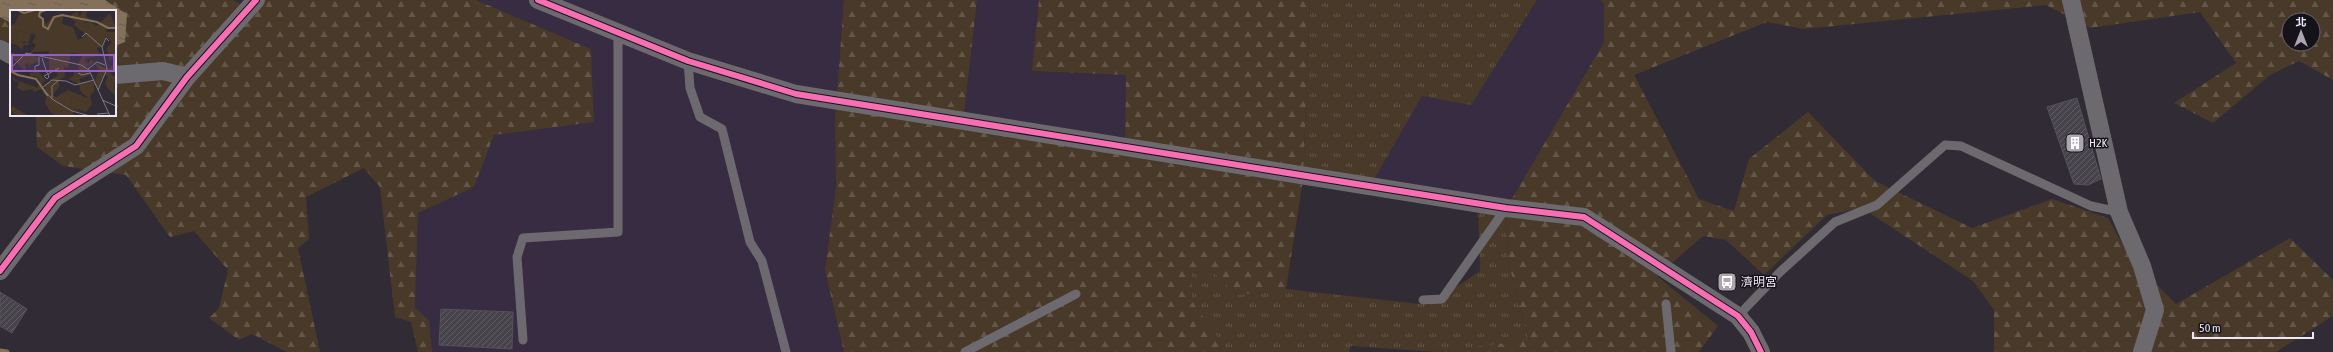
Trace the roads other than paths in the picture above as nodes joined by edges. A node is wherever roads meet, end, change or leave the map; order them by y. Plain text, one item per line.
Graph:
1 (256, 0) edge
2 (538, 0) edge
3 (2071, 0) edge
4 (618, 33) junction
5 (0, 49) edge
6 (10, 54) edge
7 (688, 61) junction
8 (116, 75) edge
9 (187, 77) junction
10 (1506, 208) junction
11 (2119, 212) junction
12 (0, 271) edge
13 (1076, 294) dead end
14 (1423, 300) dead end
15 (1666, 304) dead end
16 (1738, 316) junction
17 (523, 340) dead end
18 (786, 352) edge
19 (965, 352) edge
20 (1671, 352) edge
21 (1761, 352) edge
22 (2142, 352) edge

1 - 9 street
2 - 4 street
3 - 11 street
4 - 7 street
4 - 17 lane
5 - 6 street
7 - 10 street
7 - 18 lane
8 - 9 street
9 - 12 street
10 - 14 lane
10 - 16 street
11 - 16 lane
11 - 22 street
13 - 19 lane
15 - 20 lane
16 - 21 street

